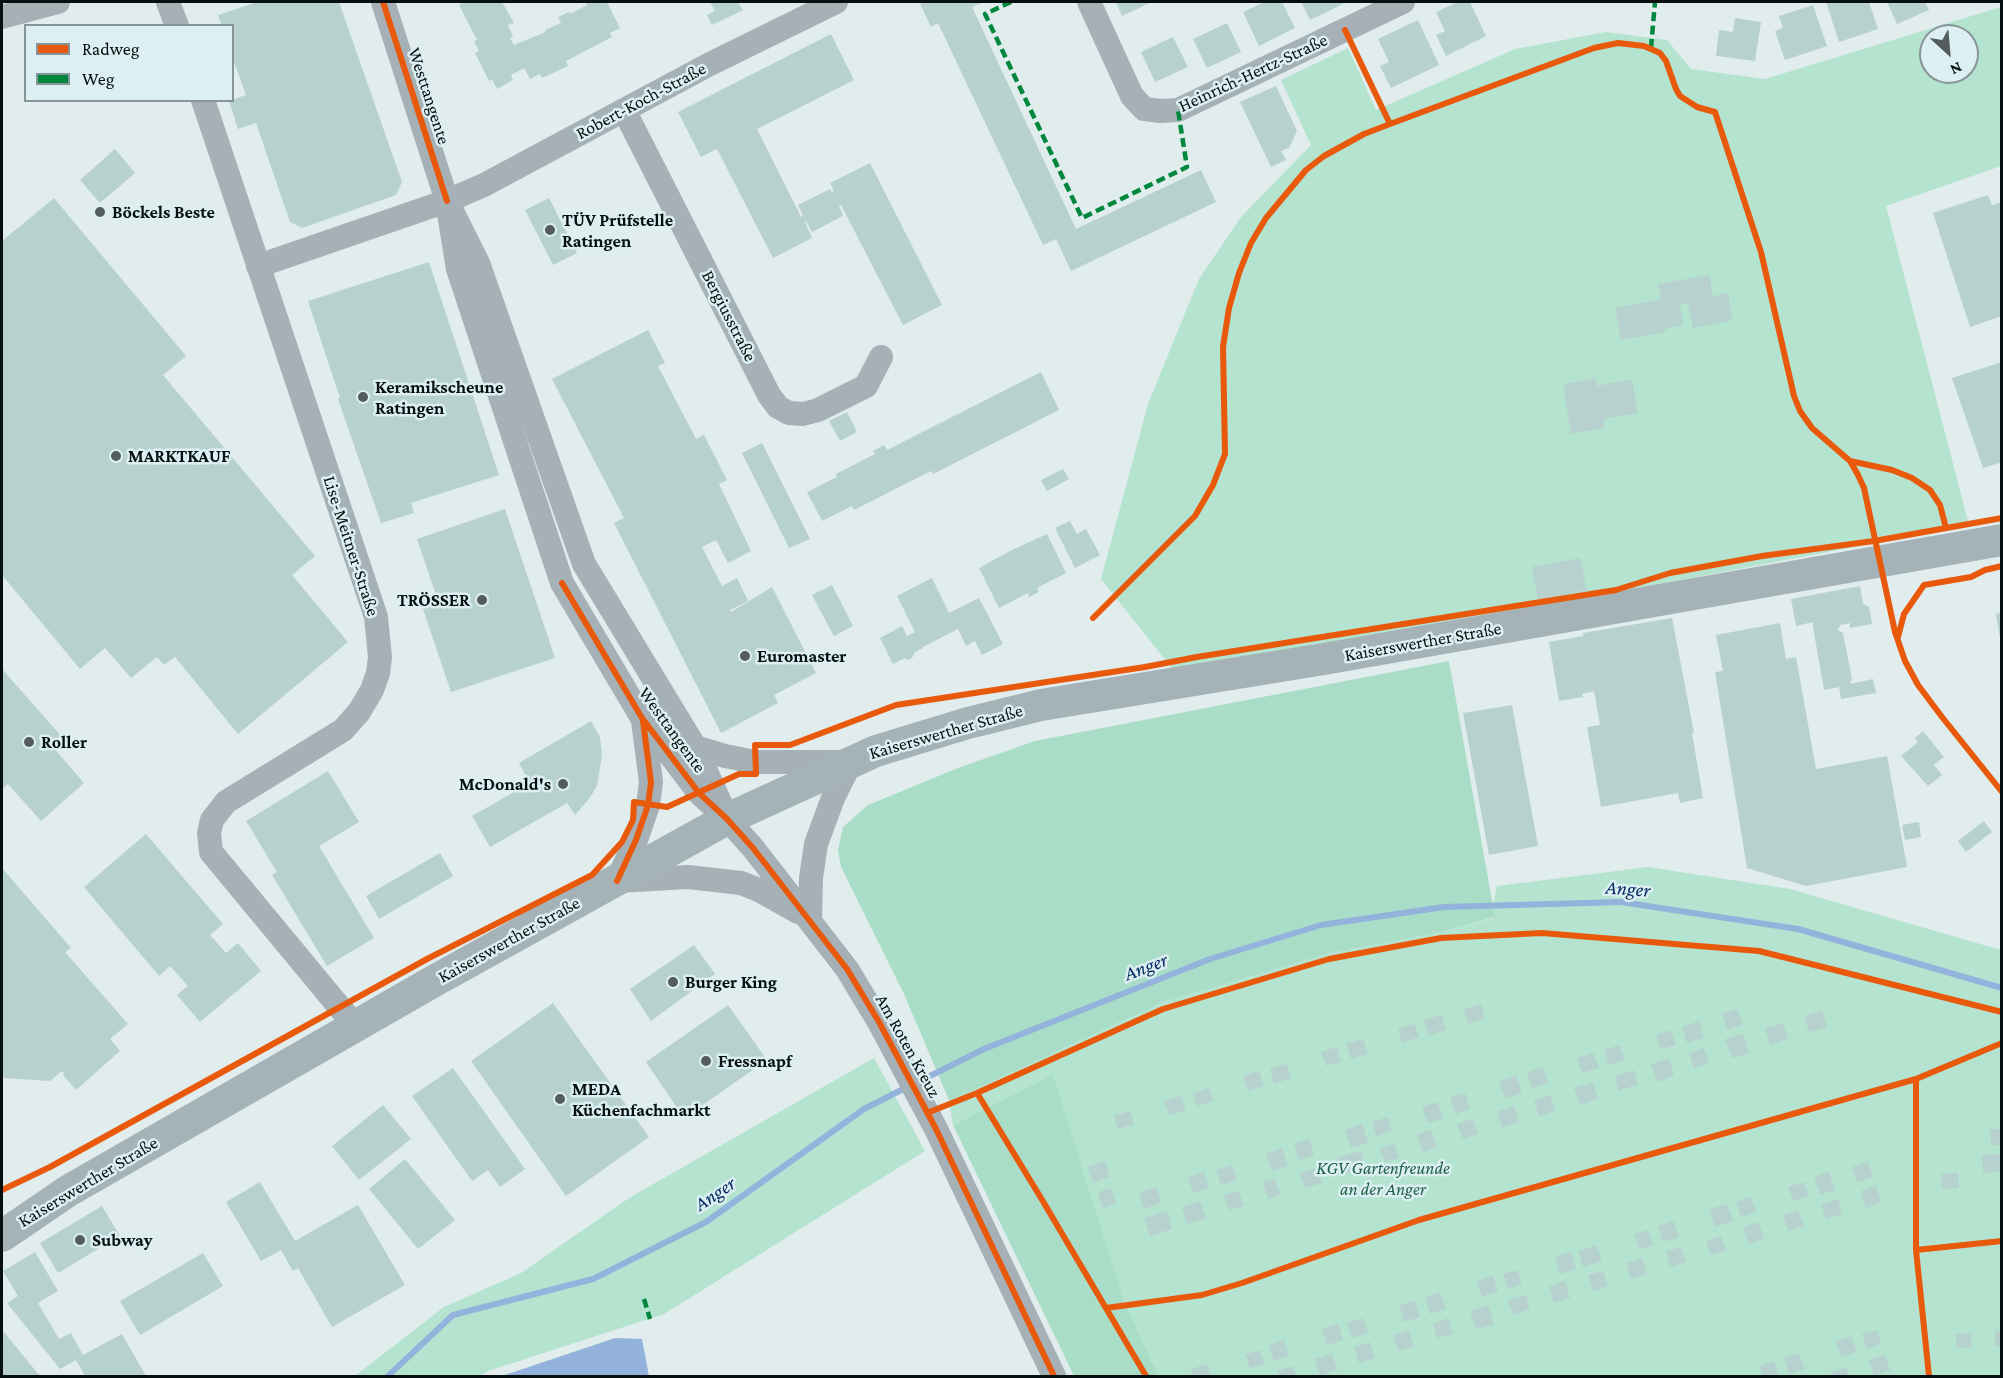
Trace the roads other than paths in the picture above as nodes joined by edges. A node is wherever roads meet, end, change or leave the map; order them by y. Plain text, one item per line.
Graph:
1 (58, 2) edge
2 (168, 2) edge
3 (383, 2) edge
4 (836, 2) edge
5 (1089, 2) edge
6 (1403, 2) edge
7 (2, 17) edge
8 (176, 24) edge
9 (204, 102) edge
10 (624, 110) junction
11 (447, 201) junction
12 (258, 267) junction
13 (881, 357) dead end
14 (2001, 540) edge
15 (642, 718) junction
16 (695, 747) junction
17 (851, 762) junction
18 (727, 819) junction
19 (617, 881) junction
20 (810, 919) junction
21 (357, 1027) junction
22 (2, 1236) edge
23 (1054, 1377) edge

1 - 7 street
2 - 8 street
3 - 11 street, Westtangente
4 - 10 street, Robert-Koch-Straße
5 - 6 street, Heinrich-Hertz-Straße
9 - 12 street, Lise-Meitner-Straße
10 - 11 street, Robert-Koch-Straße
10 - 13 street, Bergiusstraße
11 - 12 street
11 - 15 street, Westtangente
11 - 16 street, Westtangente
12 - 21 street, Lise-Meitner-Straße
14 - 17 main road, Kaiserswerther Straße
15 - 18 street, Westtangente
15 - 19 street
16 - 17 street
16 - 18 street, Westtangente
17 - 18 main road, Kaiserswerther Straße
17 - 20 street
18 - 19 main road, Kaiserswerther Straße
18 - 20 street, Am Roten Kreuz
19 - 20 street
19 - 21 main road, Kaiserswerther Straße
20 - 23 street, Am Roten Kreuz
21 - 22 main road, Kaiserswerther Straße

